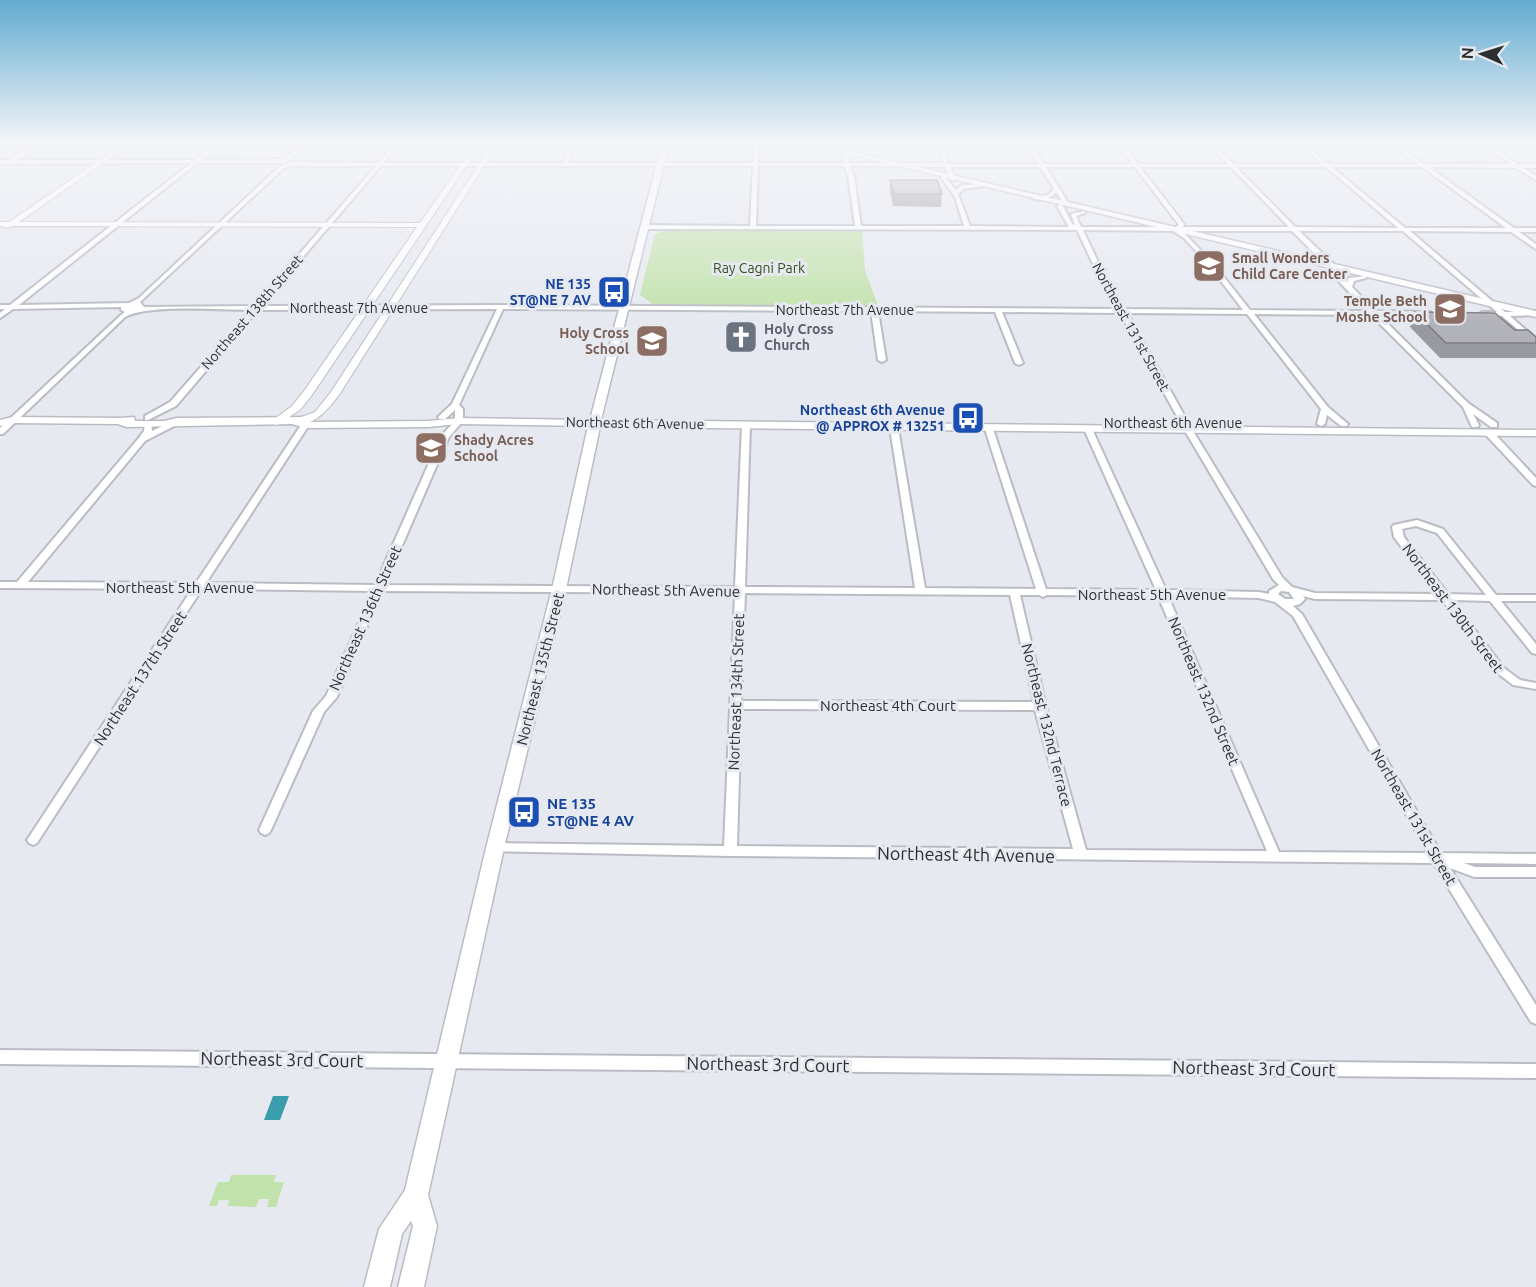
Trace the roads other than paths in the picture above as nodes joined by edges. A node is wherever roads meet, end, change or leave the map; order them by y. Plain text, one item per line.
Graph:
1 (39, 204) edge
2 (142, 204) edge
3 (243, 204) edge
4 (345, 204) edge
5 (436, 204) edge
6 (456, 204) edge
7 (651, 204) edge
8 (754, 204) edge
9 (855, 204) edge
10 (960, 204) edge
11 (1059, 204) edge
12 (1166, 204) edge
13 (1269, 204) edge
14 (1371, 204) edge
15 (1475, 204) edge
16 (1063, 205) junction
17 (1083, 212) junction
18 (1101, 214) junction
19 (0, 224) edge
20 (9, 224) junction
21 (115, 225) junction
22 (220, 225) junction
23 (327, 225) junction
24 (421, 225) junction
25 (753, 226) junction
26 (646, 227) junction
27 (858, 227) junction
28 (967, 227) junction
29 (1078, 228) junction
30 (1293, 229) junction
31 (1176, 230) junction
32 (1402, 230) junction
33 (1511, 230) junction
34 (1536, 230) edge
35 (0, 231) edge
36 (1536, 247) edge
37 (1314, 250) junction
38 (1270, 253) junction
39 (1297, 257) junction
40 (395, 264) junction
41 (419, 264) junction
42 (1332, 267) junction
43 (1364, 277) junction
44 (1394, 281) junction
45 (1349, 286) junction
46 (1470, 286) junction
47 (1451, 294) junction
48 (1493, 304) junction
49 (0, 307) edge
50 (12, 307) junction
51 (501, 307) junction
52 (132, 308) junction
53 (255, 308) junction
54 (364, 308) junction
55 (388, 308) junction
56 (624, 308) junction
57 (874, 310) junction
58 (999, 311) junction
59 (1123, 311) junction
60 (1249, 312) junction
61 (1375, 313) junction
62 (1434, 313) edge
63 (1536, 313) edge
64 (1475, 314) edge
65 (1502, 314) junction
66 (0, 316) edge
67 (1536, 343) edge
68 (332, 357) junction
69 (357, 357) junction
70 (882, 360) dead end
71 (1019, 363) dead end
72 (173, 404) junction
73 (455, 405) junction
74 (1465, 405) junction
75 (1325, 409) junction
76 (0, 418) edge
77 (174, 419) junction
78 (12, 420) junction
79 (443, 420) junction
80 (148, 421) junction
81 (459, 421) junction
82 (277, 422) junction
83 (595, 422) junction
84 (919, 422) junction
85 (0, 423) edge
86 (301, 423) junction
87 (1321, 424) junction
88 (1344, 424) junction
89 (746, 425) junction
90 (810, 425) junction
91 (1475, 425) junction
92 (1536, 426) edge
93 (1187, 427) junction
94 (894, 428) junction
95 (989, 429) junction
96 (1088, 429) junction
97 (1491, 429) junction
98 (0, 432) edge
99 (1507, 432) junction
100 (1536, 433) edge
101 (445, 436) junction
102 (141, 441) junction
103 (1536, 472) edge
104 (1536, 483) edge
105 (0, 585) edge
106 (20, 585) junction
107 (199, 587) junction
108 (379, 587) junction
109 (559, 589) junction
110 (739, 590) junction
111 (920, 591) junction
112 (1162, 593) junction
113 (1277, 593) junction
114 (1015, 594) junction
115 (1043, 594) junction
116 (1443, 597) junction
117 (1492, 597) junction
118 (1536, 598) edge
119 (1295, 599) junction
120 (1536, 651) edge
121 (1536, 686) edge
122 (736, 705) junction
123 (1040, 706) junction
124 (265, 830) dead end
125 (33, 840) dead end
126 (495, 848) junction
127 (730, 851) junction
128 (1081, 855) junction
129 (1275, 856) junction
130 (1437, 858) junction
131 (1536, 859) edge
132 (1536, 872) edge
133 (1536, 1018) edge
134 (0, 1056) edge
135 (447, 1061) junction
136 (1536, 1071) edge
137 (416, 1194) junction
138 (377, 1287) edge
139 (411, 1287) edge

1 - 20 street
2 - 21 street
3 - 22 street
4 - 23 street, Northeast 138th Street
5 - 24 street
6 - 41 street, Northeast 137th Street
7 - 26 main road, Northeast 135th Street
8 - 25 street
9 - 27 street
10 - 28 street
11 - 16 main road
12 - 31 street
13 - 30 street
14 - 32 street
15 - 33 street
16 - 17 main road
16 - 18 main road
16 - 29 street, Northeast 131st Street
17 - 18 main road
17 - 29 street
18 - 31 main road
19 - 20 street
20 - 21 street
20 - 35 street
21 - 22 street
21 - 50 street
22 - 23 street
22 - 52 street
23 - 24 street
23 - 53 street, Northeast 138th Street
24 - 40 street
25 - 26 street
25 - 27 street
26 - 56 main road, Northeast 135th Street
27 - 28 street
28 - 29 street
29 - 31 street
29 - 59 street, Northeast 131st Street
30 - 31 street
30 - 32 street
30 - 37 street
31 - 38 main road
31 - 60 street
32 - 33 street
32 - 46 street
33 - 34 street
33 - 36 street
37 - 39 street
37 - 42 street
38 - 39 main road
38 - 42 main road
39 - 42 main road
40 - 41 street
40 - 54 street
41 - 55 street, Northeast 137th Street
42 - 43 main road
42 - 44 main road
42 - 45 street
43 - 44 main road
43 - 45 street
44 - 47 main road
45 - 61 street
46 - 47 street
46 - 48 street
47 - 48 main road
48 - 63 main road
48 - 65 street
49 - 50 street, Northeast 7th Avenue
50 - 52 street, Northeast 7th Avenue
50 - 66 street
51 - 55 street, Northeast 7th Avenue
51 - 56 street, Northeast 7th Avenue
51 - 73 street
52 - 53 street, Northeast 7th Avenue
52 - 78 street
53 - 54 street, Northeast 7th Avenue
53 - 72 street, Northeast 138th Street
54 - 55 street, Northeast 7th Avenue
54 - 68 street
55 - 69 street, Northeast 137th Street
56 - 57 street, Northeast 7th Avenue
56 - 83 main road, Northeast 135th Street
57 - 58 street, Northeast 7th Avenue
57 - 70 street
58 - 59 street, Northeast 7th Avenue
58 - 71 street
59 - 60 street, Northeast 7th Avenue
59 - 93 street, Northeast 131st Street
60 - 61 street, Northeast 7th Avenue
60 - 75 street
61 - 62 street, Northeast 7th Avenue
61 - 74 street
63 - 65 street
64 - 65 street
65 - 67 street
68 - 69 street
68 - 82 street
69 - 86 street, Northeast 137th Street
72 - 77 street
72 - 80 street, Northeast 138th Street
73 - 79 street
73 - 81 street
74 - 91 street
74 - 97 street
75 - 87 street
75 - 88 street
76 - 78 main road, Northeast 6th Avenue
77 - 80 main road, Northeast 6th Avenue
77 - 82 main road, Northeast 6th Avenue
77 - 102 street
78 - 80 main road, Northeast 6th Avenue
78 - 85 main road, Northeast 6th Avenue
78 - 98 street
79 - 81 main road, Northeast 6th Avenue
79 - 86 main road, Northeast 6th Avenue
79 - 101 street, Northeast 136th Street
80 - 102 street
81 - 83 main road, Northeast 6th Avenue
81 - 101 street, Northeast 136th Street
82 - 86 main road, Northeast 6th Avenue
83 - 89 main road, Northeast 6th Avenue
83 - 109 main road, Northeast 135th Street
84 - 90 main road, Northeast 6th Avenue
84 - 93 main road, Northeast 6th Avenue
84 - 94 main road
86 - 107 street, Northeast 137th Street
87 - 88 main road, Northeast 6th Avenue
87 - 93 main road, Northeast 6th Avenue
88 - 91 main road, Northeast 6th Avenue
89 - 90 main road, Northeast 6th Avenue
89 - 110 street, Northeast 134th Street
90 - 94 main road, Northeast 6th Avenue
91 - 97 main road, Northeast 6th Avenue
92 - 97 main road
93 - 96 main road, Northeast 6th Avenue
93 - 97 main road, Northeast 6th Avenue
93 - 113 street, Northeast 131st Street
94 - 95 main road, Northeast 6th Avenue
94 - 111 street
95 - 96 main road, Northeast 6th Avenue
95 - 115 street
96 - 112 street, Northeast 132nd Street
97 - 99 main road, Northeast 6th Avenue
97 - 104 street
99 - 100 main road, Northeast 6th Avenue
99 - 103 street
101 - 108 street, Northeast 136th Street
102 - 106 street
105 - 106 street, Northeast 5th Avenue
106 - 107 street, Northeast 5th Avenue
107 - 108 street, Northeast 5th Avenue
107 - 125 street, Northeast 137th Street
108 - 109 street, Northeast 5th Avenue
108 - 124 street, Northeast 136th Street
109 - 110 street, Northeast 5th Avenue
109 - 126 main road, Northeast 135th Street
110 - 111 street, Northeast 5th Avenue
110 - 122 street, Northeast 134th Street
111 - 114 street, Northeast 5th Avenue
112 - 113 street, Northeast 5th Avenue
112 - 115 street, Northeast 5th Avenue
112 - 129 street, Northeast 132nd Street
113 - 119 street, Northeast 131st Street
113 - 119 street, Northeast 5th Avenue
114 - 115 street, Northeast 5th Avenue
114 - 123 street, Northeast 132nd Terrace
116 - 117 street
116 - 117 street, Northeast 130th Street
116 - 119 street
116 - 121 street, Northeast 130th Street
117 - 118 street
117 - 120 street, Northeast 130th Street
119 - 130 street, Northeast 131st Street
122 - 123 street, Northeast 4th Court
122 - 127 street, Northeast 134th Street
123 - 128 street, Northeast 132nd Terrace
126 - 127 street, Northeast 4th Avenue
126 - 135 main road, Northeast 135th Street
127 - 128 street, Northeast 4th Avenue
128 - 129 street, Northeast 4th Avenue
129 - 130 street, Northeast 4th Avenue
130 - 131 street, Northeast 4th Avenue
130 - 132 street, Northeast 4th Avenue
130 - 133 street, Northeast 131st Street
134 - 135 street, Northeast 3rd Court
135 - 136 street, Northeast 3rd Court
135 - 137 main road, Northeast 135th Street
137 - 138 main road, Northeast 135th Street
137 - 139 main road, Northeast 135th Street

